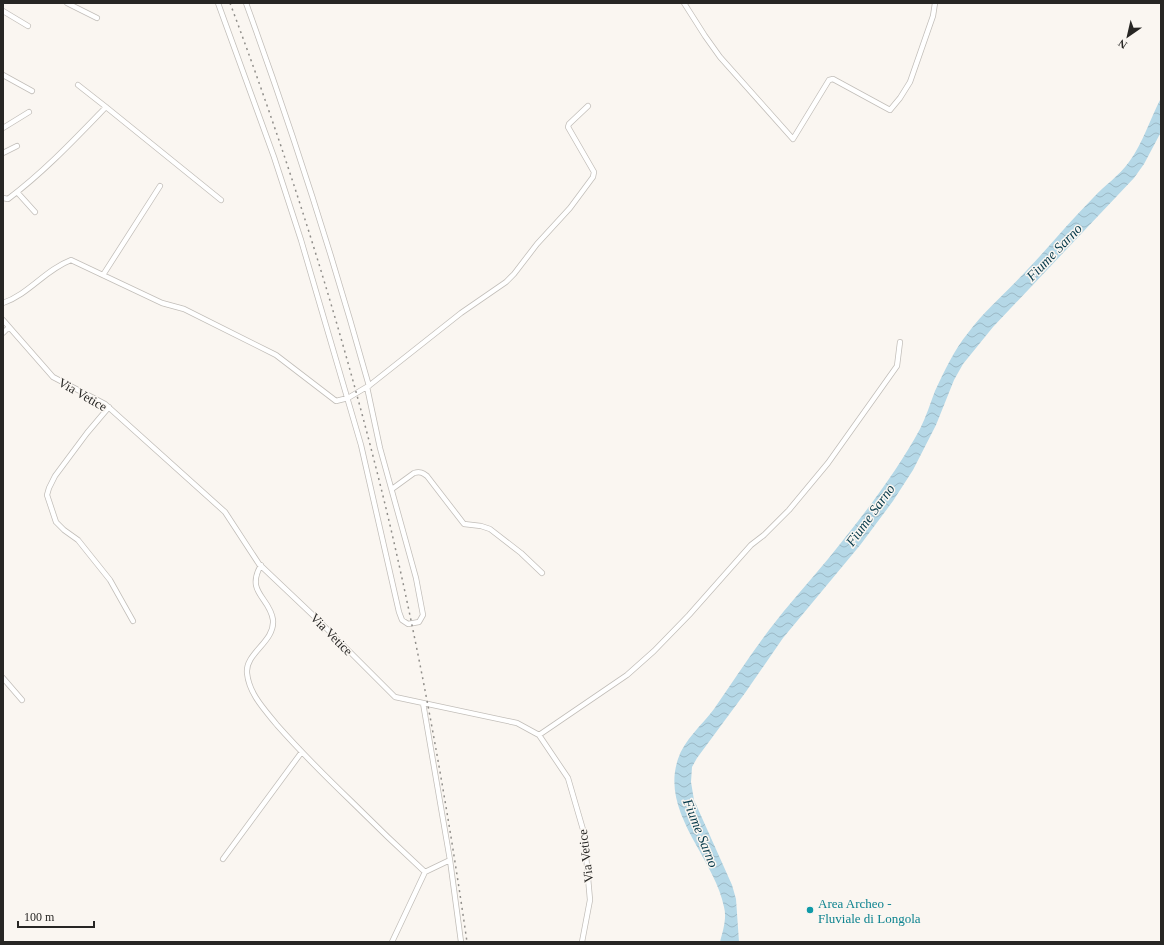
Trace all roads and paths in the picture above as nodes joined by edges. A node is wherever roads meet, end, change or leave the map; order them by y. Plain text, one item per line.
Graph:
1 (67, 3) edge
2 (218, 3) edge
3 (246, 3) edge
4 (684, 3) edge
5 (935, 3) edge
6 (3, 10) edge
7 (97, 18) dead end
8 (28, 26) dead end
9 (3, 75) edge
10 (78, 85) dead end
11 (32, 91) dead end
12 (588, 106) dead end
13 (106, 107) junction
14 (29, 112) dead end
15 (3, 128) edge
16 (17, 146) dead end
17 (3, 153) edge
18 (160, 186) dead end
19 (17, 192) junction
20 (3, 198) edge
21 (221, 200) dead end
22 (36, 212) dead end
23 (103, 275) junction
24 (3, 304) edge
25 (3, 320) edge
26 (9, 327) junction
27 (3, 332) edge
28 (900, 342) dead end
29 (368, 386) junction
30 (348, 398) junction
31 (109, 408) junction
32 (392, 489) junction
33 (261, 565) junction
34 (542, 573) dead end
35 (133, 621) dead end
36 (3, 678) edge
37 (22, 700) dead end
38 (423, 703) junction
39 (539, 735) junction
40 (301, 753) junction
41 (223, 859) dead end
42 (450, 860) junction
43 (425, 872) junction
44 (392, 942) edge
45 (461, 942) edge
46 (582, 942) edge

1 - 7 street
2 - 30 street
3 - 29 street
4 - 5 street
6 - 8 street
9 - 11 street
10 - 13 street
12 - 29 street
13 - 19 street
13 - 21 street
14 - 15 street
16 - 17 street
18 - 23 street
19 - 20 street
19 - 22 street
23 - 24 street
23 - 30 street
25 - 26 street, Via Vetice
26 - 27 street
26 - 31 street, Via Vetice
28 - 39 street
29 - 30 street
29 - 32 street
30 - 32 street
31 - 33 street, Via Vetice
31 - 35 street
32 - 34 street
33 - 38 street, Via Vetice
33 - 40 street
36 - 37 street
38 - 39 street, Via Vetice
38 - 42 street
39 - 46 street, Via Vetice
40 - 41 street
40 - 43 street
42 - 43 street
42 - 45 street
43 - 44 street

